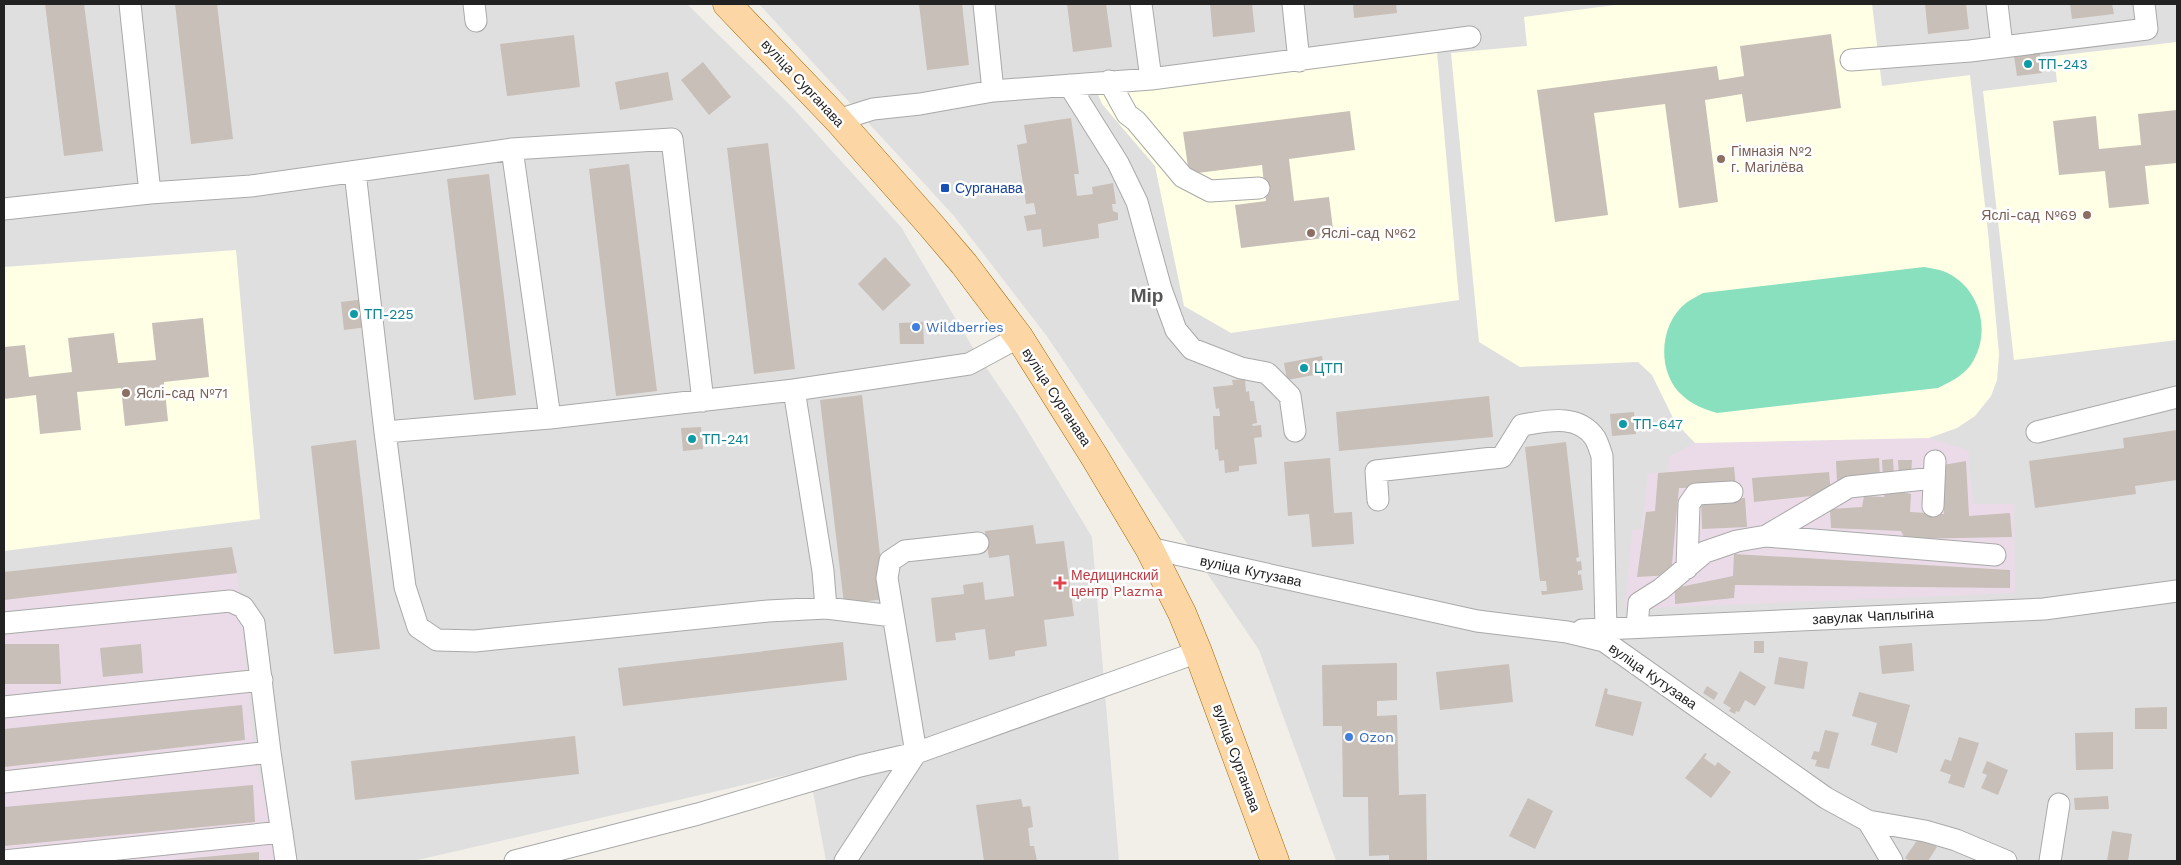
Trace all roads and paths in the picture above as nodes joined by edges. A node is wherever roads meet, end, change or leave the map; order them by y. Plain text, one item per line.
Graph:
1 (130, 4) edge
2 (727, 4) edge
3 (984, 4) edge
4 (1141, 4) edge
5 (1293, 4) edge
6 (1997, 4) edge
7 (2144, 4) edge
8 (1470, 37) dead end
9 (2002, 46) junction
10 (1851, 60) dead end
11 (1299, 61) junction
12 (1151, 80) junction
13 (1109, 82) junction
14 (1069, 85) junction
15 (993, 91) junction
16 (838, 120) junction
17 (512, 149) junction
18 (355, 172) junction
19 (1259, 188) dead end
20 (150, 193) junction
21 (4, 209) edge
22 (1019, 337) junction
23 (794, 390) junction
24 (2177, 397) edge
25 (703, 400) junction
26 (550, 418) junction
27 (385, 432) junction
28 (1295, 432) dead end
29 (2037, 432) dead end
30 (1732, 492) dead end
31 (1378, 500) dead end
32 (1933, 506) dead end
33 (1766, 536) junction
34 (978, 543) dead end
35 (1149, 548) junction
36 (1995, 555) dead end
37 (1687, 568) junction
38 (2177, 591) edge
39 (826, 608) junction
40 (893, 616) junction
41 (4, 623) edge
42 (1637, 627) junction
43 (1606, 629) junction
44 (1567, 632) junction
45 (1198, 652) junction
46 (262, 680) junction
47 (4, 707) edge
48 (270, 752) junction
49 (916, 752) junction
50 (4, 782) edge
51 (2059, 804) dead end
52 (1868, 821) junction
53 (282, 832) junction
54 (4, 861) edge
55 (286, 861) edge
56 (515, 861) edge
57 (845, 861) edge
58 (1275, 861) edge
59 (1892, 861) edge
60 (2006, 861) edge
61 (2050, 861) edge

1 - 20 street
2 - 16 main road, вуліца Сурганава
3 - 15 street
4 - 12 street
5 - 11 street
6 - 9 street
7 - 9 street
8 - 11 street
9 - 10 street
11 - 12 street
12 - 13 street
13 - 14 street
13 - 19 street
14 - 15 street
14 - 28 street
15 - 16 street
16 - 22 main road, вуліца Сурганава
17 - 18 street
17 - 25 street
17 - 26 street
18 - 20 street
18 - 27 street
20 - 21 street
22 - 23 street
22 - 35 main road, вуліца Сурганава
23 - 25 street
23 - 39 street
24 - 29 street
25 - 26 street
26 - 27 street
27 - 39 street
30 - 37 street
31 - 43 street
32 - 33 street
33 - 36 street
33 - 37 street
34 - 40 street
35 - 44 street, вуліца Кутузава
35 - 45 main road, вуліца Сурганава
37 - 42 street
38 - 42 street, завулак Чаплыгіна
39 - 40 street
40 - 49 street
41 - 46 street
42 - 43 street, завулак Чаплыгіна
43 - 44 street, завулак Чаплыгіна
44 - 52 street, вуліца Кутузава
45 - 49 street
45 - 58 main road, вуліца Сурганава
46 - 47 street
46 - 48 street
48 - 50 street
48 - 53 street
49 - 56 street
49 - 57 street
51 - 61 street
52 - 59 street
52 - 60 street, вуліца Кутузава
53 - 54 street
53 - 55 street

